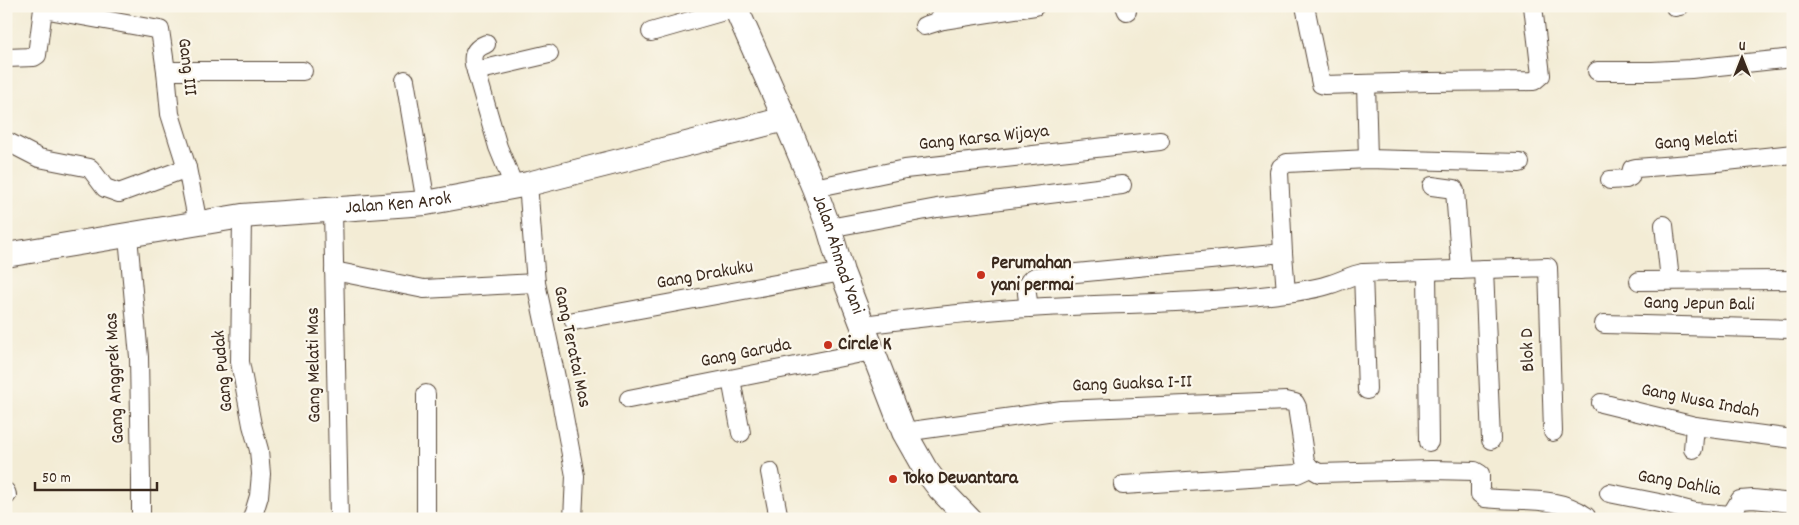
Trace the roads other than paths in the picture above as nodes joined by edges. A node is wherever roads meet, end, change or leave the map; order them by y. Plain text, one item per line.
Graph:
1 (1036, 6) edge
2 (1305, 6) edge
3 (1533, 6) edge
4 (735, 7) edge
5 (43, 8) edge
6 (941, 13) edge
7 (924, 26) dead end
8 (651, 32) dead end
9 (486, 44) dead end
10 (549, 54) dead end
11 (6, 58) edge
12 (1793, 58) edge
13 (166, 71) junction
14 (303, 71) dead end
15 (476, 71) junction
16 (1597, 71) dead end
17 (405, 80) dead end
18 (1366, 84) junction
19 (785, 119) junction
20 (6, 141) edge
21 (1160, 141) dead end
22 (1793, 154) edge
23 (1368, 159) junction
24 (1520, 163) dead end
25 (187, 168) junction
26 (1610, 180) dead end
27 (521, 185) junction
28 (1122, 185) dead end
29 (1432, 186) dead end
30 (814, 188) junction
31 (426, 203) junction
32 (333, 210) junction
33 (242, 216) junction
34 (198, 224) junction
35 (1664, 225) dead end
36 (829, 228) junction
37 (128, 236) junction
38 (1283, 253) junction
39 (6, 255) edge
40 (1484, 269) junction
41 (1461, 270) junction
42 (334, 271) junction
43 (1427, 271) junction
44 (842, 272) junction
45 (1363, 273) junction
46 (1670, 280) junction
47 (1793, 280) edge
48 (1639, 281) dead end
49 (536, 282) junction
50 (1286, 293) junction
51 (1029, 308) junction
52 (574, 321) dead end
53 (1604, 324) dead end
54 (862, 325) junction
55 (1793, 329) edge
56 (872, 351) junction
57 (731, 379) junction
58 (1367, 390) dead end
59 (426, 394) dead end
60 (629, 399) dead end
61 (1601, 403) dead end
62 (1695, 426) junction
63 (904, 432) junction
64 (1553, 432) dead end
65 (741, 433) dead end
66 (1793, 439) edge
67 (1491, 440) dead end
68 (1429, 442) dead end
69 (1693, 449) dead end
70 (1310, 468) junction
71 (770, 472) dead end
72 (1123, 485) dead end
73 (1609, 493) dead end
74 (1793, 503) edge
75 (1586, 516) dead end
76 (141, 519) edge
77 (252, 519) edge
78 (339, 519) edge
79 (426, 519) edge
80 (573, 519) edge
81 (779, 519) edge
82 (969, 519) edge

1 - 6 street
2 - 18 street
3 - 18 street
4 - 8 street
4 - 19 street, Jalan Ahmad Yani
5 - 11 street, Gang III
5 - 13 street, Gang III
6 - 7 street
9 - 15 street
10 - 15 street
12 - 16 street
13 - 14 street
13 - 25 street, Gang III
15 - 27 street, Gang Teratai Mas
17 - 31 street
18 - 23 street
19 - 27 street, Jalan Ken Arok
19 - 30 street, Jalan Ahmad Yani
20 - 25 street
21 - 30 street, Gang Karsa Wijaya
22 - 26 street, Gang Melati
23 - 24 street
23 - 38 street
25 - 34 street, Gang III
27 - 31 street, Jalan Ken Arok
27 - 49 street, Gang Teratai Mas
28 - 36 street
29 - 41 street
30 - 36 street, Jalan Ahmad Yani
31 - 32 street, Jalan Ken Arok
32 - 33 street, Jalan Ken Arok
32 - 42 street, Gang Melati Mas
33 - 34 street, Jalan Ken Arok
33 - 77 street, Gang Pudak
34 - 37 street, Jalan Ken Arok
35 - 46 street
36 - 44 street, Jalan Ahmad Yani
37 - 39 street, Jalan Ken Arok
37 - 76 street, Gang Anggrek Mas
38 - 50 street
38 - 51 street
40 - 41 street
40 - 64 street, Blok D
40 - 67 street
41 - 43 street
42 - 49 street
42 - 78 street, Gang Melati Mas
43 - 45 street
43 - 68 street
44 - 52 street, Gang Drakuku
44 - 54 street, Jalan Ahmad Yani
45 - 50 street
45 - 58 street
46 - 47 street
46 - 48 street
49 - 80 street, Gang Teratai Mas
50 - 51 street
51 - 54 street
53 - 55 street, Gang Jepun Bali
54 - 56 street, Jalan Ahmad Yani
56 - 57 street, Gang Garuda
56 - 63 street, Jalan Ahmad Yani
57 - 60 street, Gang Garuda
57 - 65 street
59 - 79 street
61 - 62 street, Gang Nusa Indah
62 - 66 street, Gang Nusa Indah
62 - 69 street
63 - 70 street, Gang Guaksa I-II
63 - 82 street, Jalan Ahmad Yani
70 - 72 street
70 - 75 street
71 - 81 street
73 - 74 street, Gang Dahlia

